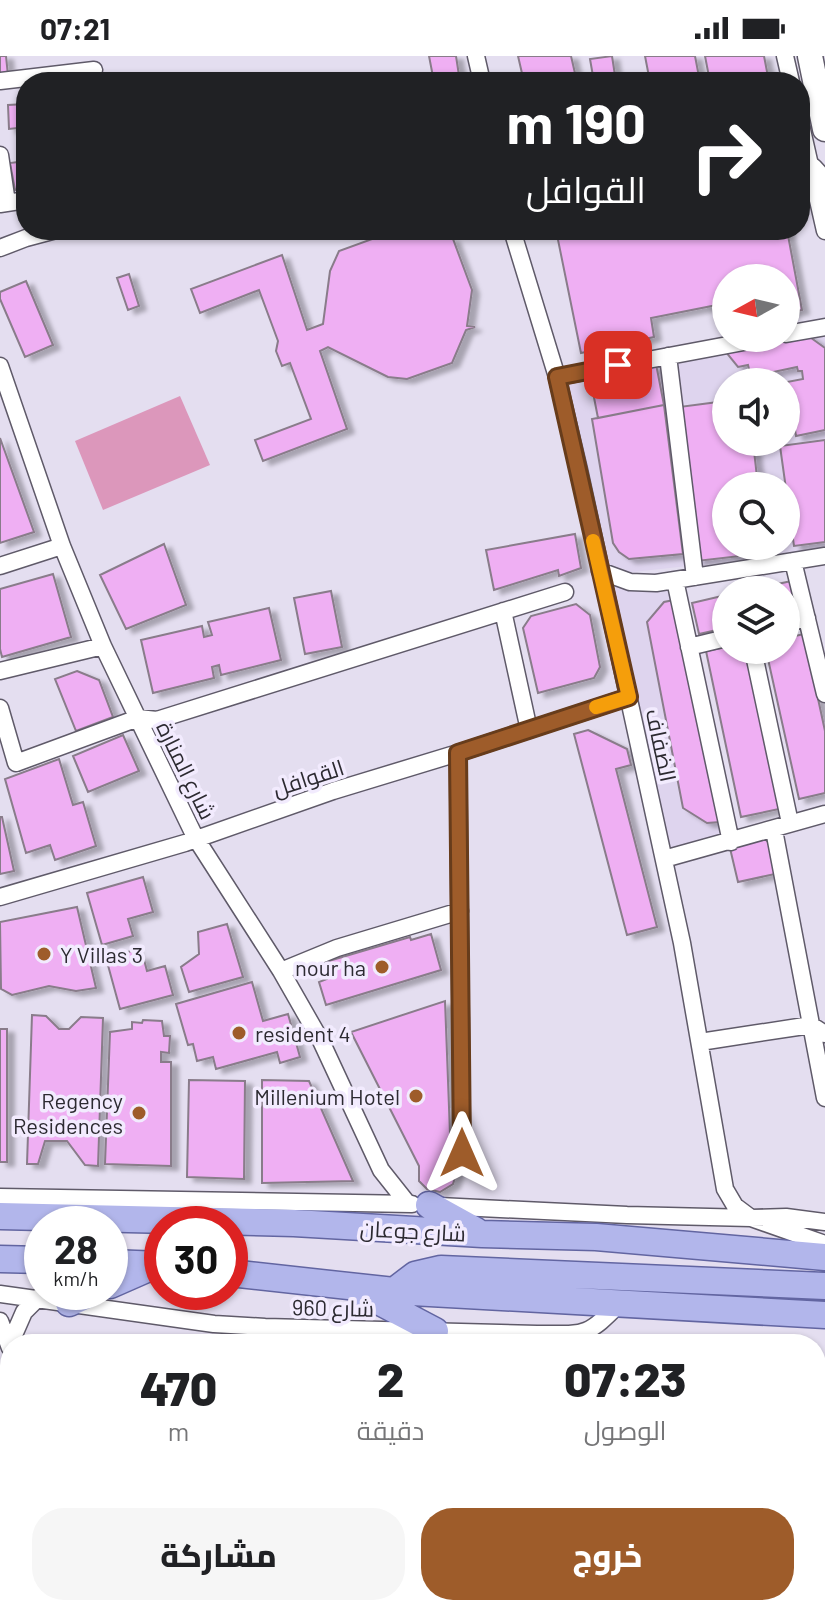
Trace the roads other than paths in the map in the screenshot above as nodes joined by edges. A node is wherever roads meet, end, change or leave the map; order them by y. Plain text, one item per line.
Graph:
1 (810, 56) edge
2 (94, 69) edge
3 (70, 72) edge
4 (822, 102) edge
5 (825, 129) edge
6 (810, 153) edge
7 (0, 155) edge
8 (818, 178) edge
9 (3, 204) edge
10 (825, 231) edge
11 (21, 240) edge
12 (515, 240) edge
13 (0, 248) edge
14 (825, 327) edge
15 (800, 331) edge
16 (712, 348) edge
17 (668, 356) junction
18 (0, 366) edge
19 (557, 377) junction
20 (7, 409) edge
21 (62, 546) junction
22 (825, 556) edge
23 (793, 561) junction
24 (0, 566) edge
25 (600, 571) junction
26 (695, 577) junction
27 (675, 580) junction
28 (565, 592) dead end
29 (503, 611) junction
30 (807, 618) junction
31 (800, 620) edge
32 (712, 641) edge
33 (103, 646) junction
34 (689, 647) junction
35 (756, 664) edge
36 (0, 671) edge
37 (825, 694) edge
38 (629, 697) junction
39 (0, 708) edge
40 (138, 718) junction
41 (529, 730) junction
42 (458, 753) junction
43 (825, 814) edge
44 (790, 823) junction
45 (774, 830) junction
46 (195, 837) junction
47 (731, 842) junction
48 (664, 859) junction
49 (0, 897) edge
50 (460, 911) junction
51 (281, 971) junction
52 (818, 1029) edge
53 (700, 1042) junction
54 (825, 1098) edge
55 (462, 1153) dead end
56 (381, 1170) junction
57 (0, 1197) edge
58 (332, 1203) junction
59 (366, 1204) junction
60 (418, 1204) junction
61 (0, 1216) edge
62 (751, 1218) junction
63 (825, 1222) edge
64 (294, 1223) junction
65 (482, 1234) junction
66 (825, 1244) edge
67 (825, 1257) edge
68 (0, 1259) edge
69 (24, 1260) edge
70 (248, 1275) edge
71 (825, 1286) edge
72 (351, 1287) junction
73 (394, 1291) junction
74 (0, 1294) edge
75 (24, 1297) edge
76 (619, 1304) junction
77 (26, 1310) edge
78 (113, 1310) edge
79 (825, 1315) edge
80 (435, 1331) junction
81 (475, 1332) junction
82 (15, 1334) edge
83 (481, 1334) edge
84 (491, 1334) edge
85 (573, 1334) edge

1 - 4 main road
2 - 3 street
4 - 5 main road
6 - 8 street
7 - 9 street
8 - 10 street
11 - 13 street
12 - 19 street, الضفاف
14 - 15 street
16 - 17 street
17 - 19 street
17 - 26 street
18 - 20 street, شارع المنارة
19 - 25 street, الضفاف
20 - 21 street, شارع المنارة
21 - 24 street
21 - 33 street, شارع المنارة
22 - 23 street
23 - 26 street
23 - 30 street
25 - 27 street
25 - 38 street, الضفاف
26 - 27 street
27 - 34 street
28 - 29 street
29 - 40 street
29 - 41 street
30 - 31 street
30 - 37 street
32 - 34 street
33 - 36 street
33 - 40 street, شارع المنارة
34 - 47 street
35 - 44 street
38 - 41 street, القوافل
38 - 48 street, الضفاف
39 - 40 street
40 - 46 street, شارع المنارة
41 - 42 street, القوافل
42 - 46 street, القوافل
42 - 50 street
43 - 44 street
44 - 45 street
45 - 47 street
45 - 52 street
46 - 49 street, القوافل
46 - 51 street, شارع المنارة
47 - 48 street
48 - 53 street, الضفاف
50 - 51 street
50 - 55 street
51 - 56 street, شارع المنارة
52 - 53 street
52 - 54 street
53 - 62 street, الضفاف
56 - 59 street
56 - 60 street, شارع المنارة
57 - 58 street, شارع جوعان
58 - 59 street, شارع جوعان
58 - 64 main road
59 - 60 street, شارع جوعان
60 - 62 street, شارع جوعان
60 - 65 main road
61 - 64 main road, شارع جوعان
62 - 63 street, شارع جوعان
62 - 66 street, شارع جوعان
64 - 65 main road, شارع جوعان
65 - 67 main road, شارع جوعان
68 - 69 main road
70 - 72 main road
71 - 73 main road
72 - 73 main road
72 - 80 main road
73 - 76 main road
74 - 75 street
76 - 79 main road
76 - 85 street, شارع 960
77 - 82 street
78 - 80 street, شارع 960
80 - 81 street, شارع 960
81 - 83 street
81 - 84 street, شارع 960

